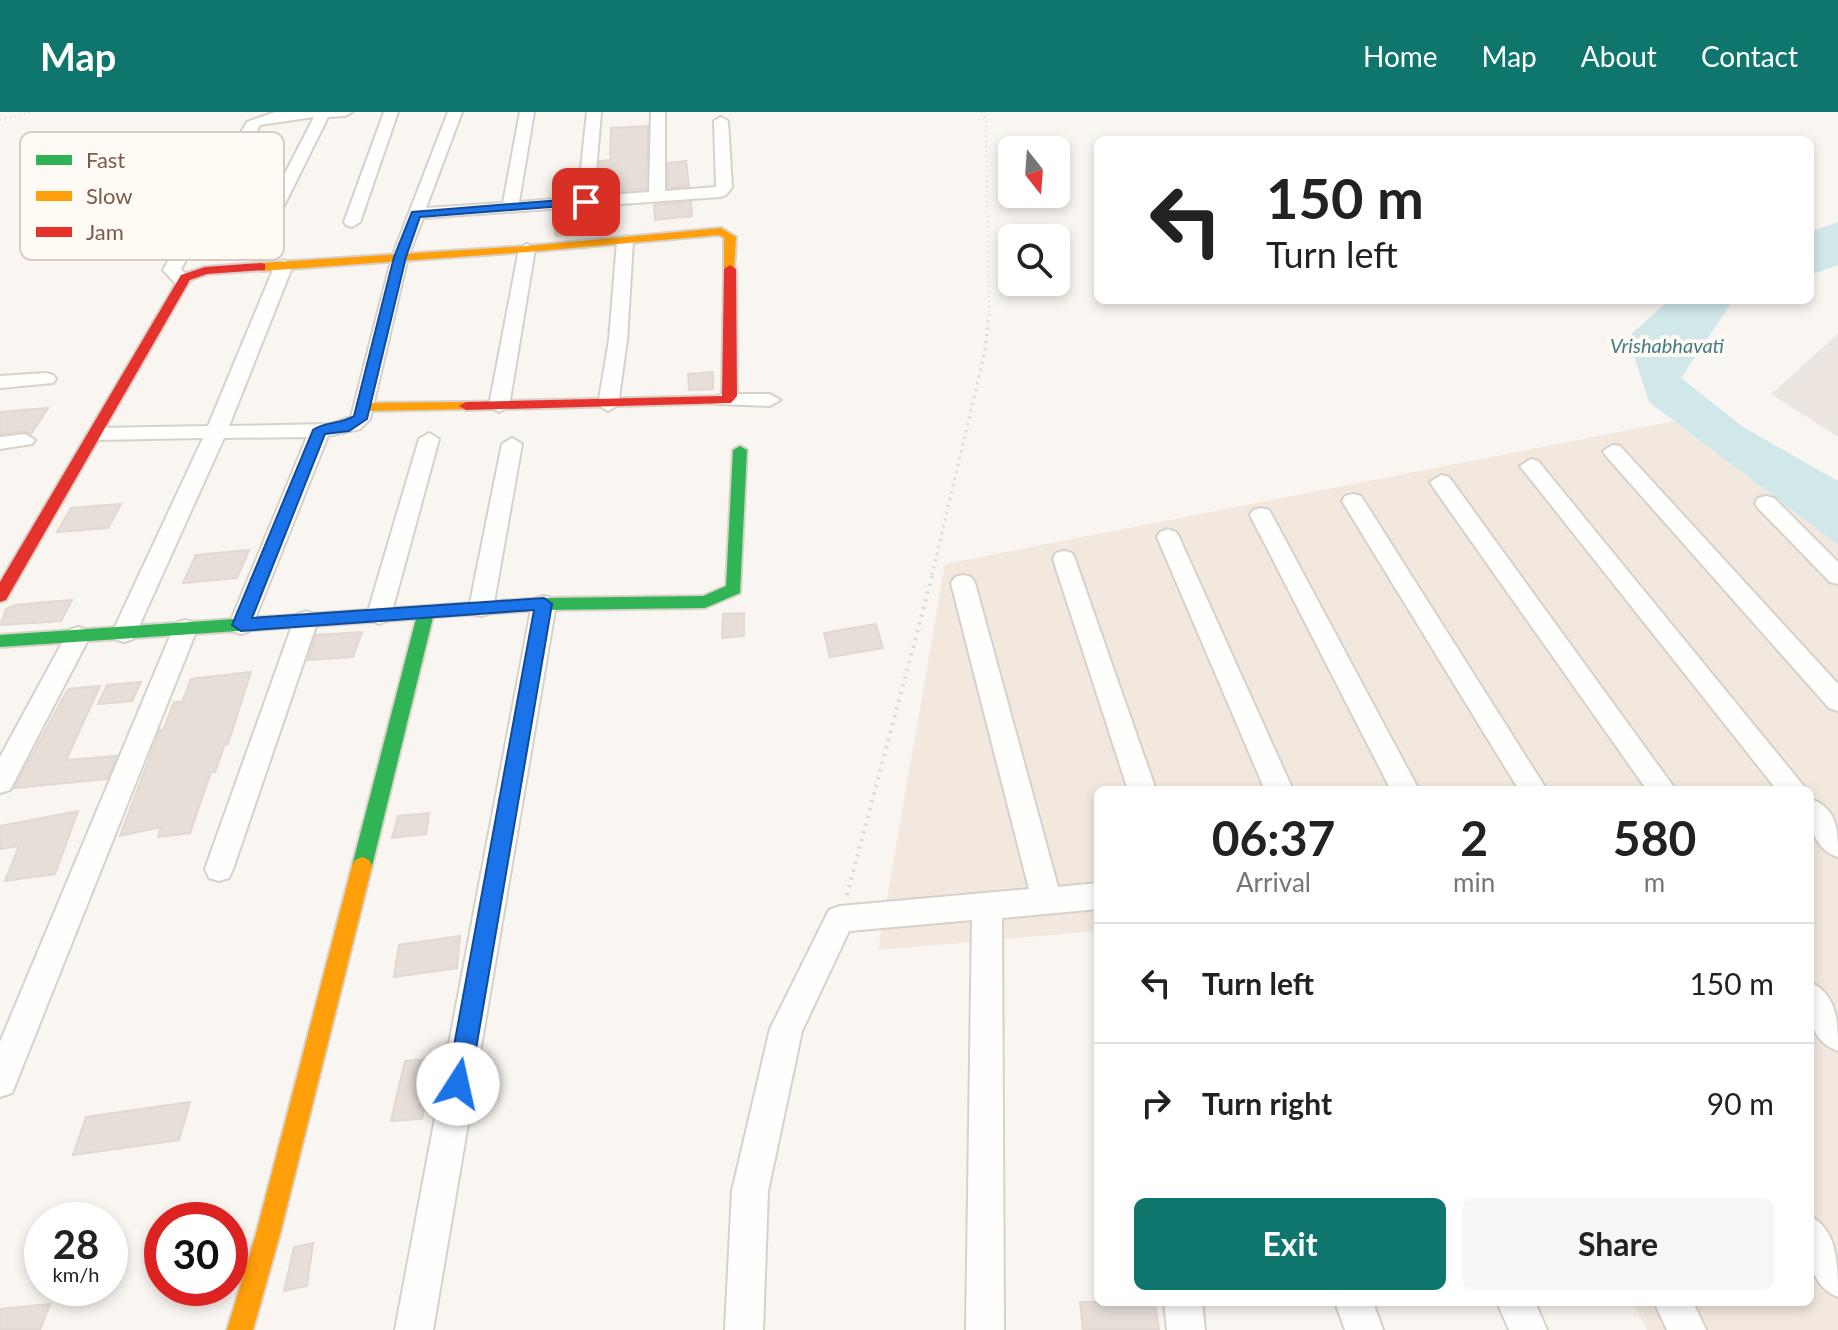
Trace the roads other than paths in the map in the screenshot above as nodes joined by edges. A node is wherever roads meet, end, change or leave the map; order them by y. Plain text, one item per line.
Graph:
1 (345, 112) edge
2 (391, 112) edge
3 (455, 112) edge
4 (527, 112) edge
5 (594, 112) edge
6 (658, 112) edge
7 (323, 113) edge
8 (721, 121) dead end
9 (248, 132) edge
10 (284, 190) edge
11 (657, 196) junction
12 (586, 202) junction
13 (510, 207) junction
14 (416, 214) junction
15 (352, 222) dead end
16 (625, 241) junction
17 (527, 249) junction
18 (400, 257) junction
19 (178, 260) edge
20 (284, 265) junction
21 (182, 280) junction
22 (46, 379) dead end
23 (0, 382) edge
24 (724, 400) junction
25 (770, 400) dead end
26 (608, 405) junction
27 (499, 406) junction
28 (364, 407) junction
29 (320, 430) junction
30 (216, 433) junction
31 (97, 434) junction
32 (429, 439) dead end
33 (25, 440) dead end
34 (0, 443) edge
35 (512, 444) dead end
36 (740, 450) dead end
37 (1613, 451) dead end
38 (1531, 466) dead end
39 (1441, 482) dead end
40 (1353, 501) dead end
41 (1766, 503) dead end
42 (1261, 515) dead end
43 (1168, 537) dead end
44 (1064, 559) dead end
45 (1838, 576) edge
46 (963, 583) dead end
47 (0, 596) edge
48 (544, 604) junction
49 (481, 608) junction
50 (426, 612) junction
51 (379, 615) junction
52 (306, 620) junction
53 (241, 625) junction
54 (185, 629) junction
55 (124, 633) junction
56 (78, 636) junction
57 (0, 641) edge
58 (1838, 701) edge
59 (0, 782) edge
60 (1141, 786) edge
61 (1277, 786) edge
62 (1403, 786) edge
63 (1531, 786) edge
64 (1659, 786) edge
65 (1790, 786) edge
66 (1818, 815) edge
67 (1838, 845) edge
68 (219, 869) dead end
69 (1094, 896) edge
70 (1047, 900) junction
71 (987, 906) junction
72 (1814, 1003) edge
73 (1838, 1036) edge
74 (0, 1081) edge
75 (1814, 1240) edge
76 (1838, 1279) edge
77 (1183, 1306) edge
78 (1355, 1306) edge
79 (1518, 1306) edge
80 (1675, 1306) edge
81 (240, 1330) edge
82 (414, 1330) edge
83 (744, 1330) edge
84 (985, 1330) edge
85 (1186, 1330) edge
86 (1364, 1330) edge
87 (1528, 1330) edge
88 (1687, 1330) edge

1 - 7 street
2 - 15 street
3 - 14 street
4 - 13 street
5 - 12 street
6 - 11 street
7 - 9 street
7 - 10 street
8 - 11 street
11 - 12 street
12 - 13 street
13 - 14 street
14 - 18 street
16 - 17 street
16 - 24 street
16 - 26 street
17 - 18 street
17 - 27 street
18 - 20 street
18 - 28 street
19 - 21 street
20 - 21 street
20 - 30 street
21 - 31 street
22 - 23 street
24 - 25 street
24 - 26 street
26 - 27 street
27 - 28 street
28 - 29 street
29 - 30 street
29 - 53 street
30 - 31 street
30 - 55 street
31 - 47 street
32 - 51 street
33 - 34 street
35 - 49 street
36 - 48 street
37 - 58 street
38 - 65 street
39 - 64 street
40 - 63 street
41 - 45 street
42 - 62 street
43 - 61 street
44 - 60 street
46 - 70 street
48 - 49 street
48 - 82 street
49 - 50 street
50 - 51 street
50 - 81 street
51 - 52 street
52 - 53 street
52 - 68 street
53 - 54 street
54 - 55 street
54 - 74 street
55 - 56 street
56 - 57 street
56 - 59 street
66 - 67 street
69 - 70 street
70 - 71 street
71 - 83 street
71 - 84 street
72 - 73 street
75 - 76 street
77 - 85 street
78 - 86 street
79 - 87 street
80 - 88 street

